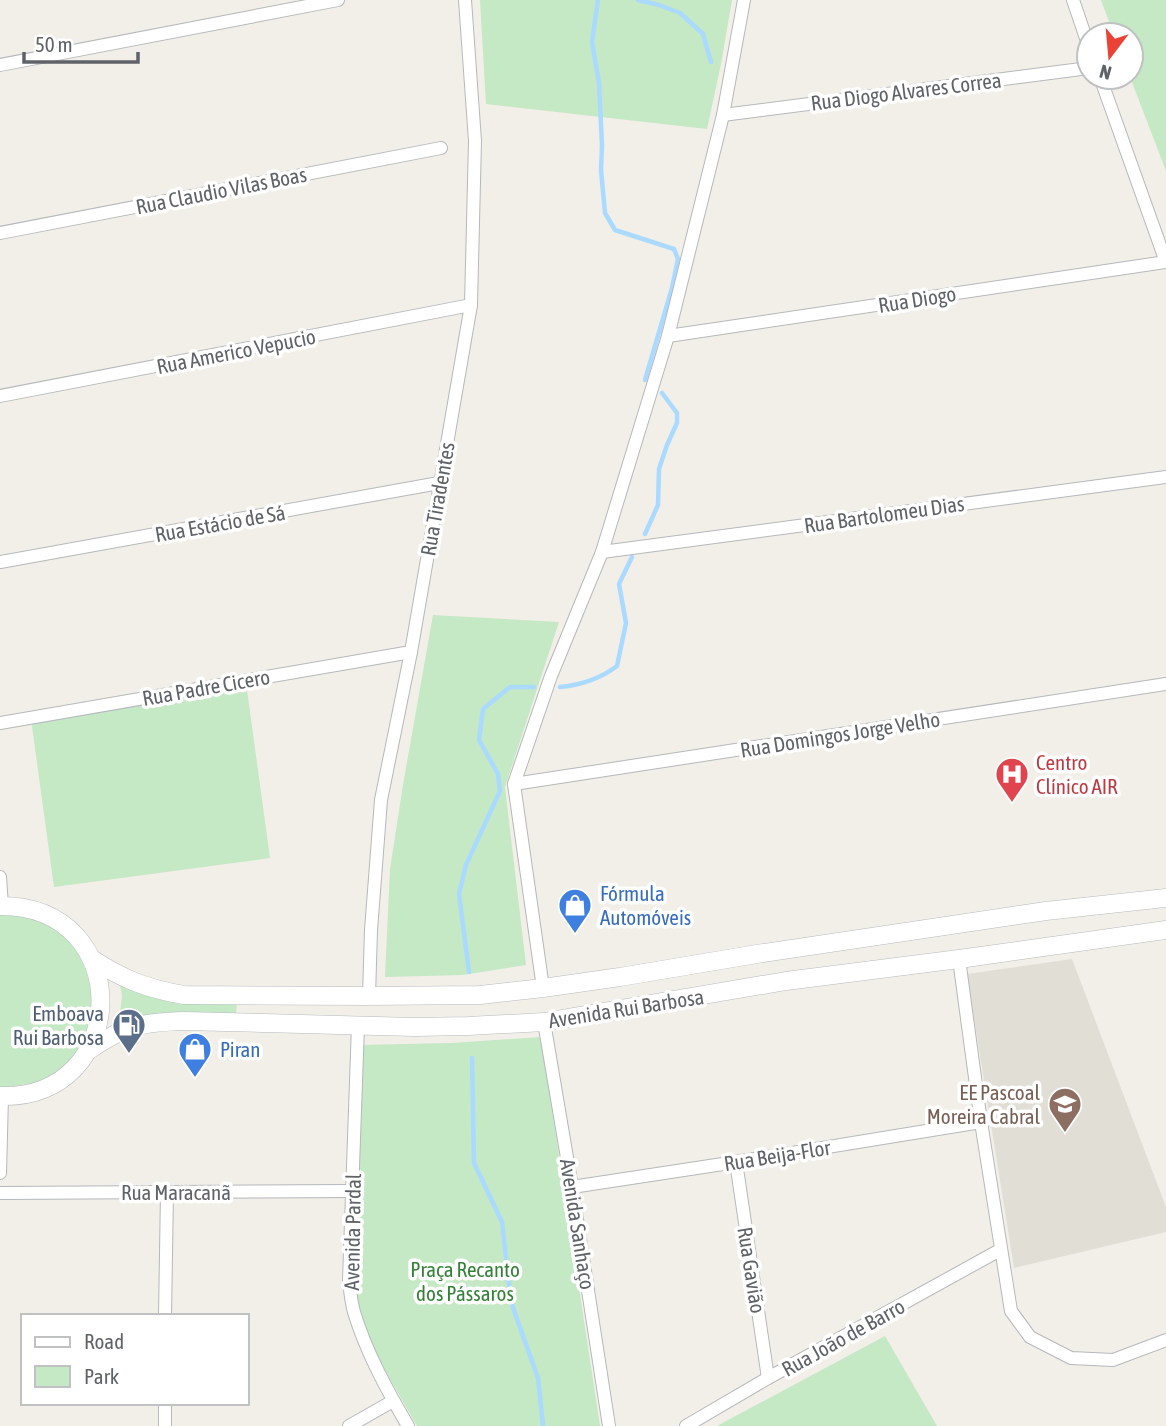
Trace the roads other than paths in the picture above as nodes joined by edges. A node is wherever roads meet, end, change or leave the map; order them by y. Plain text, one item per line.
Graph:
1 (338, 0) edge
2 (465, 0) edge
3 (744, 0) edge
4 (1073, 0) edge
5 (1080, 21) edge
6 (0, 65) edge
7 (1075, 70) edge
8 (1105, 91) edge
9 (723, 115) junction
10 (441, 148) dead end
11 (0, 233) edge
12 (1166, 262) edge
13 (471, 305) junction
14 (667, 337) junction
15 (0, 396) edge
16 (1166, 477) edge
17 (439, 483) junction
18 (602, 552) junction
19 (0, 562) edge
20 (411, 652) junction
21 (1166, 684) edge
22 (0, 723) edge
23 (514, 784) junction
24 (0, 877) edge
25 (1166, 898) edge
26 (1, 906) edge
27 (1166, 930) edge
28 (92, 959) junction
29 (959, 960) junction
30 (543, 988) junction
31 (369, 996) junction
32 (544, 1022) junction
33 (358, 1025) junction
34 (89, 1050) junction
35 (1, 1096) edge
36 (981, 1122) junction
37 (736, 1162) junction
38 (0, 1173) edge
39 (572, 1187) junction
40 (352, 1191) junction
41 (167, 1192) junction
42 (0, 1193) edge
43 (1000, 1250) junction
44 (166, 1314) edge
45 (1166, 1340) edge
46 (768, 1378) junction
47 (393, 1401) junction
48 (165, 1405) edge
49 (164, 1426) edge
50 (349, 1426) edge
51 (408, 1426) edge
52 (609, 1426) edge
53 (687, 1426) edge

1 - 6 street
2 - 13 street, Rua Tiradentes
3 - 9 street
4 - 5 street
7 - 9 street, Rua Diogo Alvares Correa
8 - 12 street
9 - 14 street
10 - 11 street, Rua Claudio Vilas Boas
12 - 14 street, Rua Diogo
13 - 15 street, Rua Americo Vepucio
13 - 17 street, Rua Tiradentes
14 - 18 street
16 - 18 street, Rua Bartolomeu Dias
17 - 19 street, Rua Estácio de Sá
17 - 20 street, Rua Tiradentes
18 - 23 street
20 - 22 street, Rua Padre Cicero
20 - 31 street, Rua Tiradentes
21 - 23 street, Rua Domingos Jorge Velho
23 - 30 street
24 - 26 street
25 - 30 main road, Avenida Rui Barbosa
26 - 28 main road
27 - 29 main road, Avenida Rui Barbosa
28 - 31 main road, Avenida Rui Barbosa
28 - 34 main road
29 - 32 main road, Avenida Rui Barbosa
29 - 36 street
30 - 31 main road, Avenida Rui Barbosa
32 - 33 main road, Avenida Rui Barbosa
32 - 39 street, Avenida Sanhaço
33 - 34 main road, Avenida Rui Barbosa
33 - 40 street, Avenida Pardal
34 - 35 main road
35 - 38 street
36 - 37 street, Rua Beija-Flor
36 - 43 street
37 - 39 street, Rua Beija-Flor
37 - 46 street, Rua Gavião
39 - 52 street, Avenida Sanhaço
40 - 41 street, Rua Maracanã
40 - 47 street, Avenida Pardal
41 - 42 street, Rua Maracanã
41 - 44 street
43 - 45 street
43 - 46 street, Rua João de Barro
46 - 53 street, Rua João de Barro
47 - 50 street
47 - 51 street, Avenida Pardal
48 - 49 street

